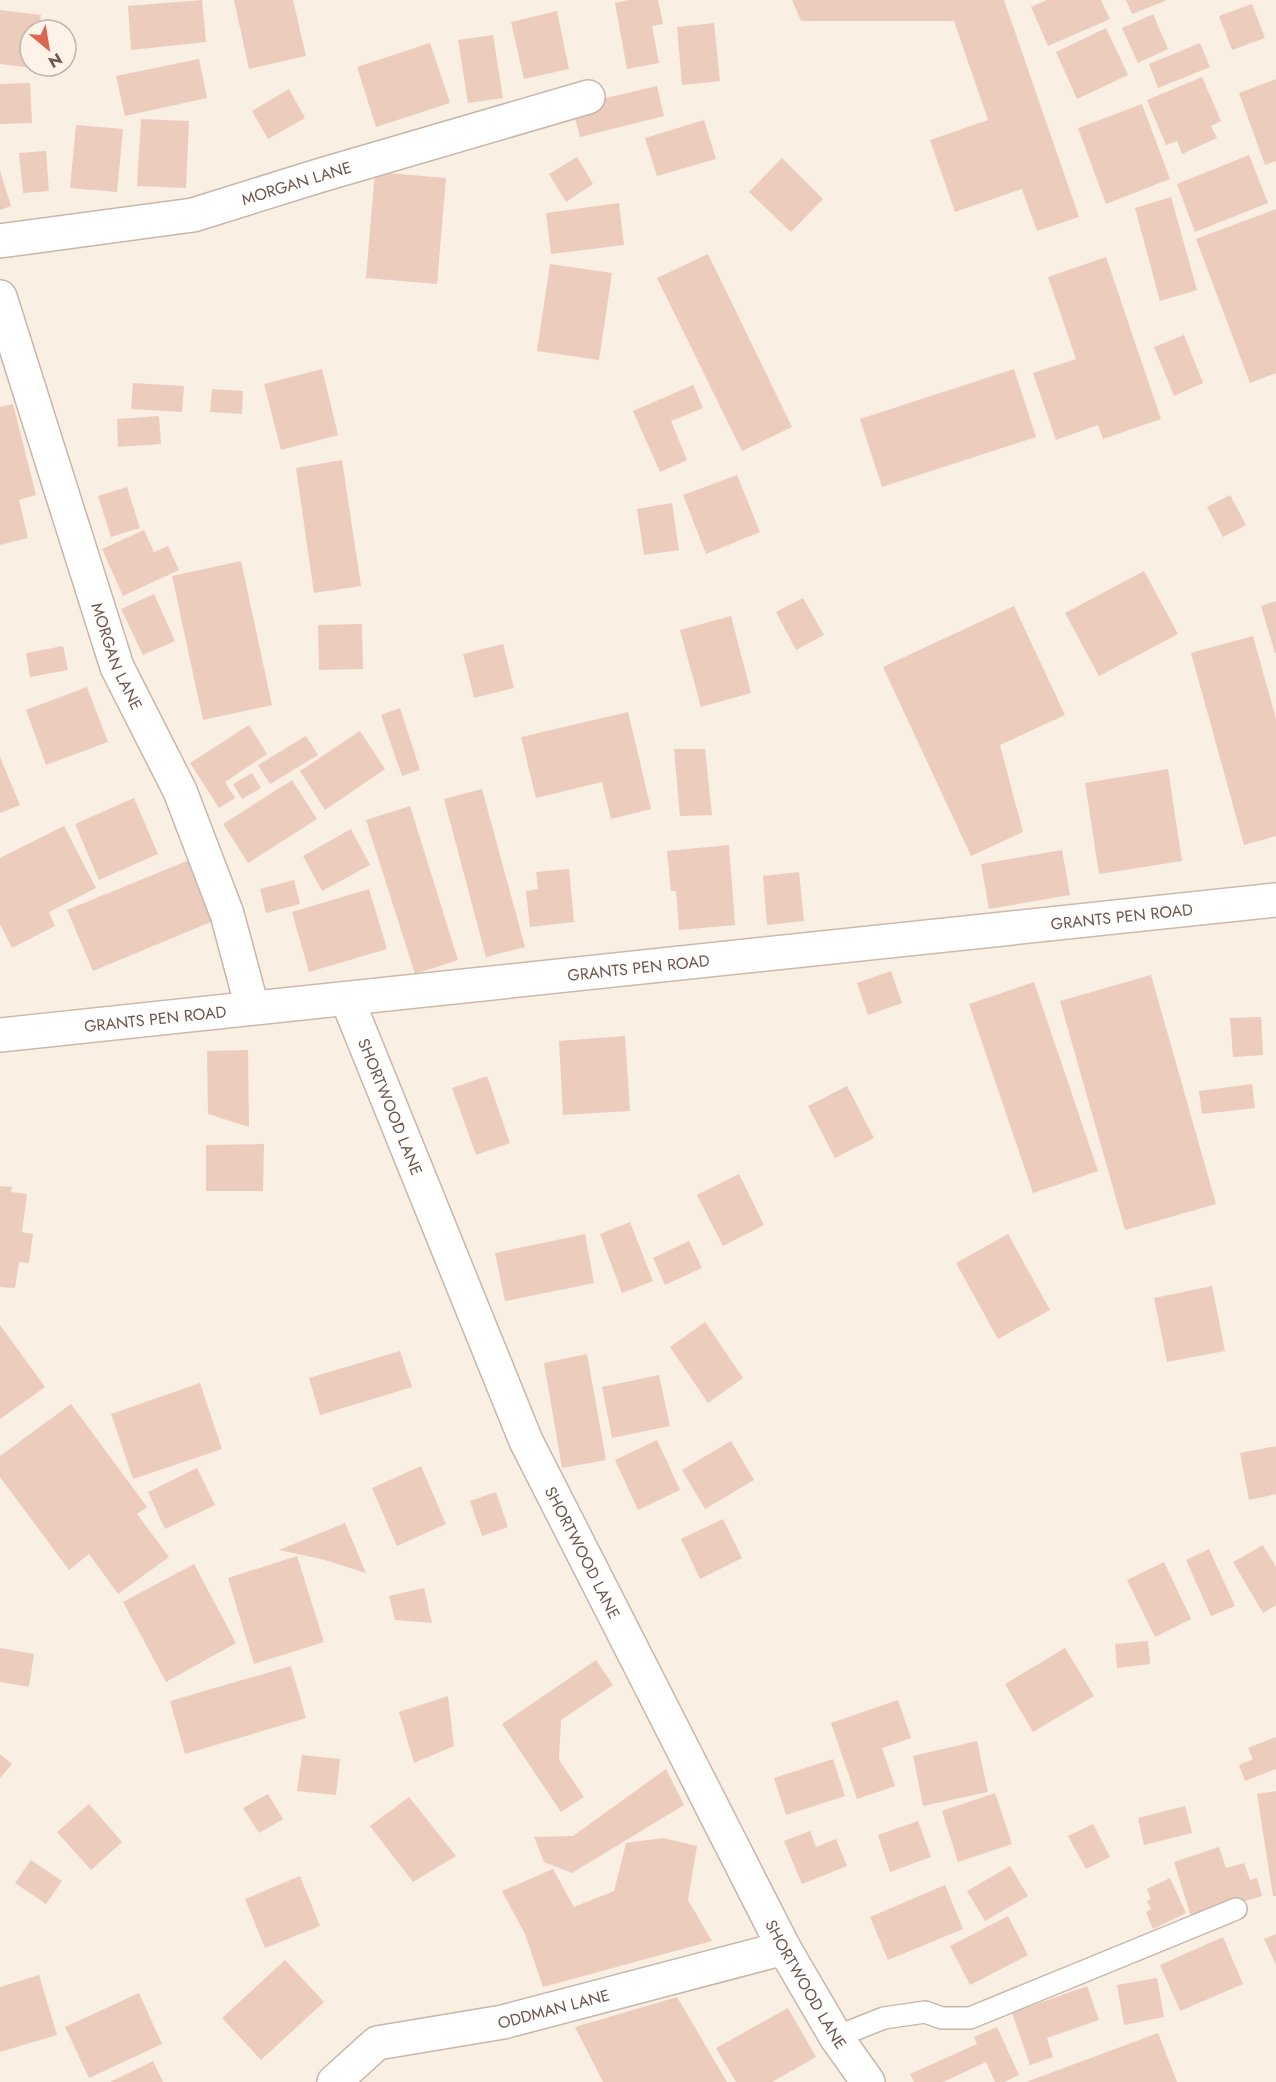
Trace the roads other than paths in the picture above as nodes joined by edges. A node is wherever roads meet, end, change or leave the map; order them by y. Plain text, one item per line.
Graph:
1 (588, 97) dead end
2 (0, 241) edge
3 (0, 297) edge
4 (1276, 900) edge
5 (347, 999) junction
6 (252, 1007) junction
7 (1, 1032) edge
8 (1236, 1909) dead end
9 (784, 1948) junction
10 (836, 2037) junction
11 (334, 2082) edge
12 (868, 2082) edge

1 - 2 street, MORGAN LANE
3 - 6 street, MORGAN LANE
4 - 5 street, GRANTS PEN ROAD
5 - 6 street, GRANTS PEN ROAD
5 - 9 street, SHORTWOOD LANE
6 - 7 street, GRANTS PEN ROAD
8 - 10 lane
9 - 10 street, SHORTWOOD LANE
9 - 11 street, ODDMAN LANE
10 - 12 street, SHORTWOOD LANE

